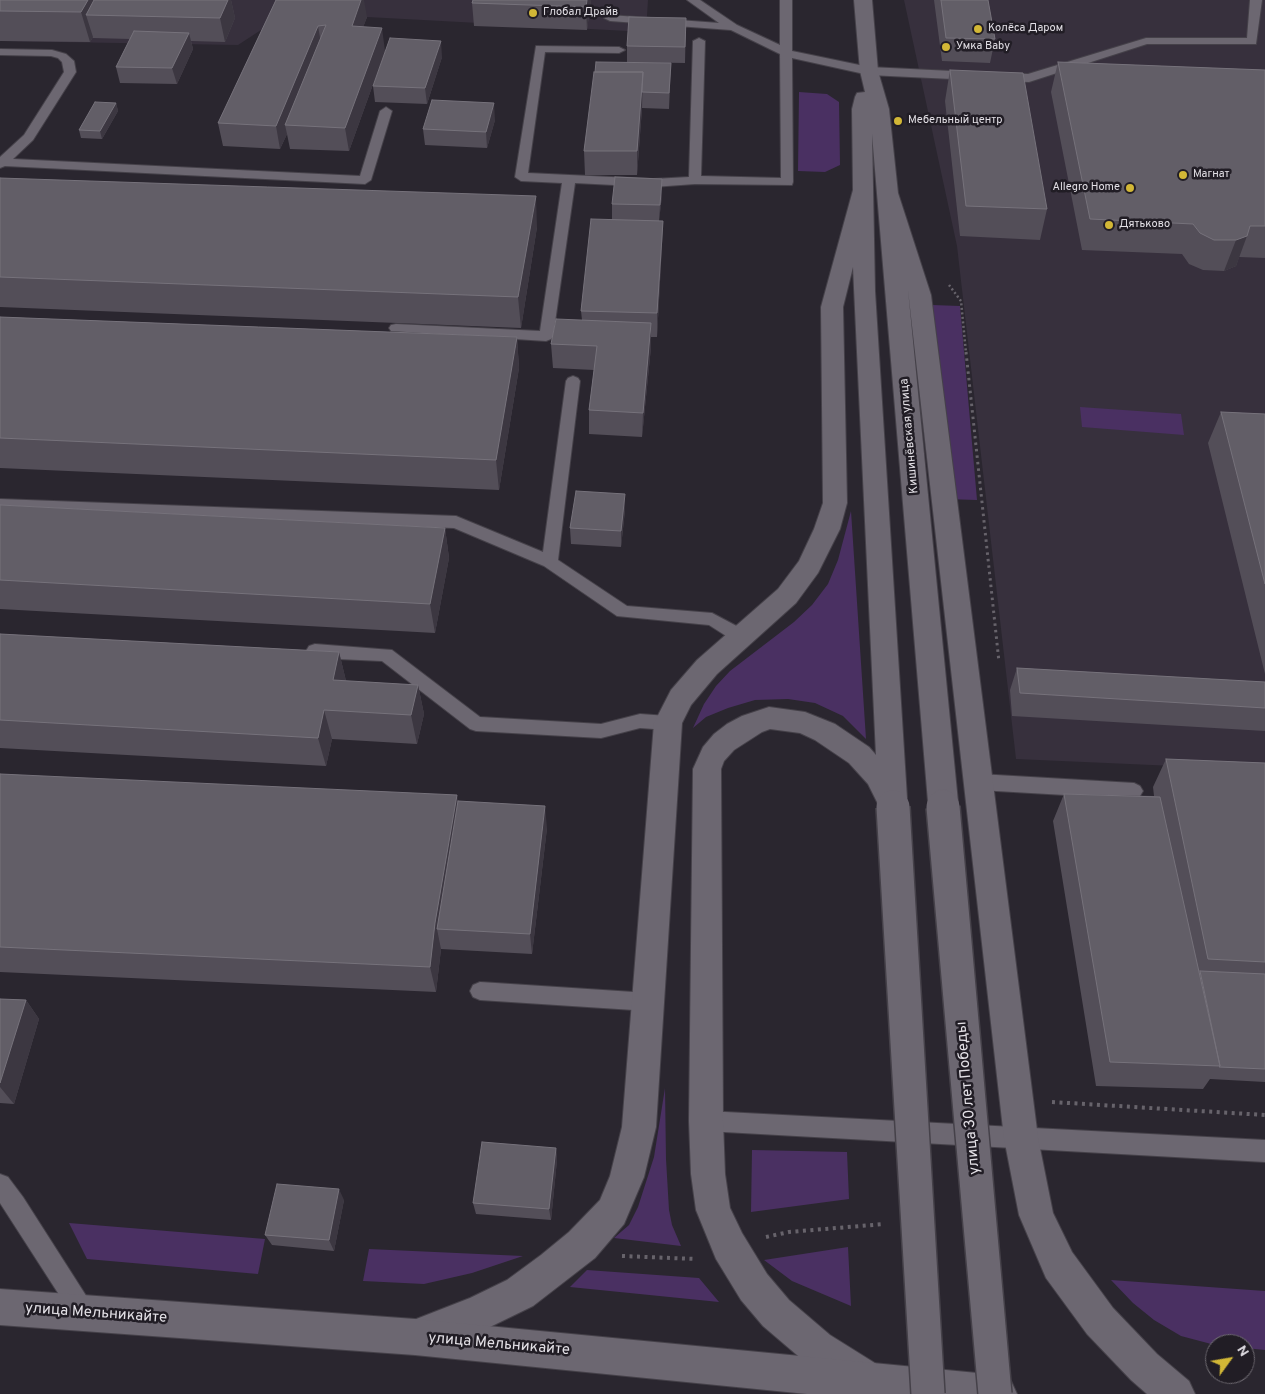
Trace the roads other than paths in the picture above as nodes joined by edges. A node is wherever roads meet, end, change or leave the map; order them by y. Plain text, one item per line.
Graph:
1 (693, 0) edge
2 (786, 0) edge
3 (864, 0) edge
4 (1256, 0) edge
5 (610, 18) dead end
6 (733, 27) junction
7 (699, 41) dead end
8 (619, 50) dead end
9 (0, 52) edge
10 (787, 53) junction
11 (869, 71) junction
12 (386, 111) dead end
13 (1, 163) edge
14 (569, 179) junction
15 (695, 180) junction
16 (862, 191) junction
17 (888, 193) junction
18 (396, 328) dead end
19 (573, 381) dead end
20 (0, 505) edge
21 (550, 562) junction
22 (740, 636) junction
23 (297, 650) edge
24 (668, 723) junction
25 (979, 782) junction
26 (1134, 791) dead end
27 (943, 802) joint
28 (893, 805) junction
29 (480, 991) dead end
30 (649, 1002) junction
31 (706, 1121) junction
32 (1021, 1138) junction
33 (1265, 1151) edge
34 (0, 1186) edge
35 (0, 1307) edge
36 (84, 1313) junction
37 (415, 1337) junction
38 (869, 1380) junction
39 (928, 1394) edge
40 (997, 1394) edge
41 (1176, 1394) edge

1 - 6 lane
2 - 10 lane
3 - 11 street, Кишинёвская улица
4 - 11 lane
5 - 6 lane
6 - 10 lane
7 - 15 lane
8 - 14 lane
9 - 13 lane
10 - 11 lane
10 - 15 lane
11 - 16 street, Кишинёвская улица
11 - 17 street, Кишинёвская улица
12 - 13 lane
14 - 15 lane
14 - 18 lane
16 - 22 street
16 - 28 street, Кишинёвская улица
17 - 25 street
17 - 27 street, Кишинёвская улица
19 - 21 lane
20 - 21 lane
21 - 22 lane
22 - 24 street
23 - 24 lane
24 - 30 street
25 - 26 lane
25 - 32 street
27 - 40 street, улица 30 лет Победы, bridge
28 - 31 street
28 - 39 street, bridge
29 - 30 lane
30 - 37 street
31 - 32 lane
31 - 38 street
32 - 33 lane
32 - 41 street
34 - 36 lane
35 - 36 street, улица Мельникайте
36 - 37 street, улица Мельникайте
37 - 38 street, улица Мельникайте
38 - 40 street, улица Мельникайте

